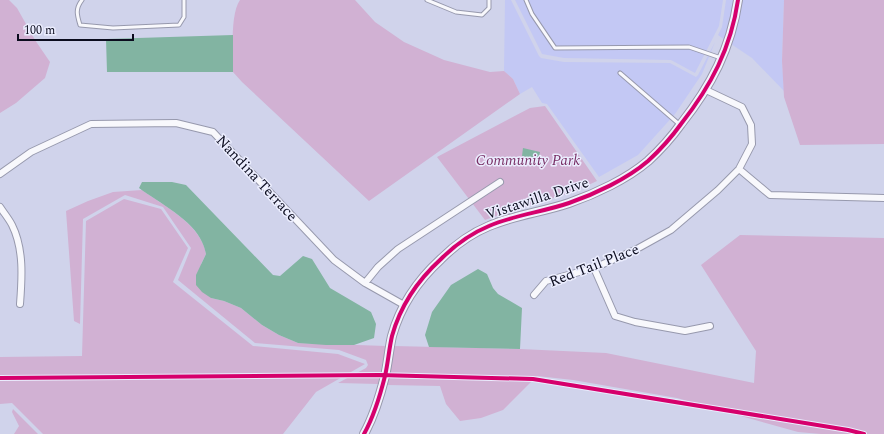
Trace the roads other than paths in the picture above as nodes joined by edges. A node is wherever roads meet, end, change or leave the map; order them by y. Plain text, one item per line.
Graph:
1 (82, 0) edge
2 (184, 0) edge
3 (427, 0) edge
4 (489, 0) edge
5 (526, 0) edge
6 (738, 0) edge
7 (722, 58) junction
8 (620, 73) dead end
9 (706, 90) junction
10 (680, 125) junction
11 (739, 169) junction
12 (0, 174) edge
13 (500, 182) dead end
14 (884, 198) edge
15 (0, 207) edge
16 (594, 268) junction
17 (365, 283) junction
18 (534, 295) dead end
19 (20, 304) dead end
20 (404, 305) junction
21 (710, 326) dead end
22 (364, 434) edge

1 - 2 lane
3 - 4 lane
5 - 7 lane
6 - 7 street, Vistawilla Drive
7 - 9 street, Vistawilla Drive
8 - 10 lane
9 - 10 street, Vistawilla Drive
9 - 11 street, Red Tail Place
10 - 20 street, Vistawilla Drive
11 - 14 street
11 - 16 street, Red Tail Place
12 - 17 street, Nandina Terrace
13 - 17 street
15 - 19 street
16 - 18 street, Red Tail Place
16 - 21 street
17 - 20 street, Nandina Terrace
20 - 22 street, Vistawilla Drive

